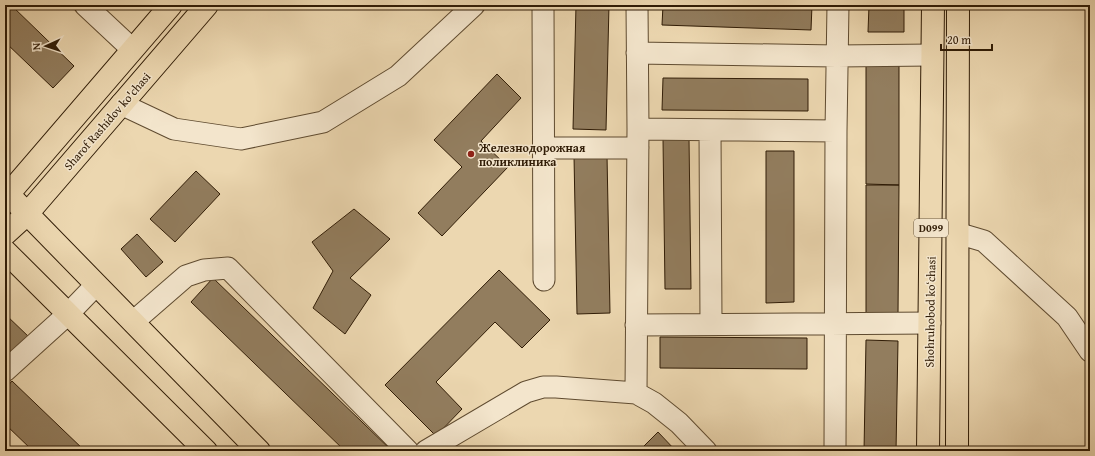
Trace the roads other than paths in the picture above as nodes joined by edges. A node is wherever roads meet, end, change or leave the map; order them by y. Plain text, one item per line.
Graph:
1 (85, 5) edge
2 (171, 5) edge
3 (207, 5) edge
4 (474, 5) edge
5 (543, 5) edge
6 (637, 5) edge
7 (838, 5) edge
8 (933, 5) edge
9 (958, 5) edge
10 (132, 49) junction
11 (638, 53) junction
12 (932, 55) junction
13 (837, 56) junction
14 (121, 104) junction
15 (710, 130) junction
16 (836, 131) junction
17 (638, 138) junction
18 (544, 148) junction
19 (6, 195) edge
20 (27, 214) junction
21 (957, 233) junction
22 (5, 234) edge
23 (5, 251) edge
24 (544, 280) dead end
25 (96, 284) junction
26 (68, 314) junction
27 (133, 322) junction
28 (711, 324) junction
29 (835, 324) junction
30 (930, 324) junction
31 (636, 325) junction
32 (1090, 351) edge
33 (5, 371) edge
34 (636, 393) junction
35 (206, 451) edge
36 (259, 451) edge
37 (408, 451) edge
38 (426, 451) edge
39 (706, 451) edge
40 (835, 451) edge
41 (928, 451) edge
42 (938, 451) edge
43 (957, 451) edge

1 - 10 street
2 - 10 main road
3 - 14 main road, Sharof Rashidov ko'chasi
4 - 14 street
5 - 18 street
6 - 11 street
7 - 13 street
8 - 12 main road, Shohruhobod koʻchasi / D099
9 - 21 main road, D099
10 - 19 main road
11 - 13 street
11 - 17 street
12 - 13 street
12 - 30 main road, Shohruhobod koʻchasi / D099
13 - 16 street
14 - 20 main road, Sharof Rashidov ko'chasi
15 - 16 street
15 - 17 street
15 - 28 street
16 - 29 street
17 - 18 street
17 - 31 street
18 - 24 street
19 - 20 main road
20 - 22 main road, Sharof Rashidov ko'chasi
20 - 25 main road
21 - 32 street
21 - 43 main road, D099
23 - 26 main road
25 - 26 street
25 - 27 main road
26 - 33 street
26 - 35 main road
27 - 36 main road
27 - 37 street
28 - 29 street
28 - 31 street
29 - 30 street
29 - 40 street
30 - 41 main road, Shohruhobod koʻchasi / D099
31 - 34 street
34 - 38 street
34 - 39 street
41 - 42 street

